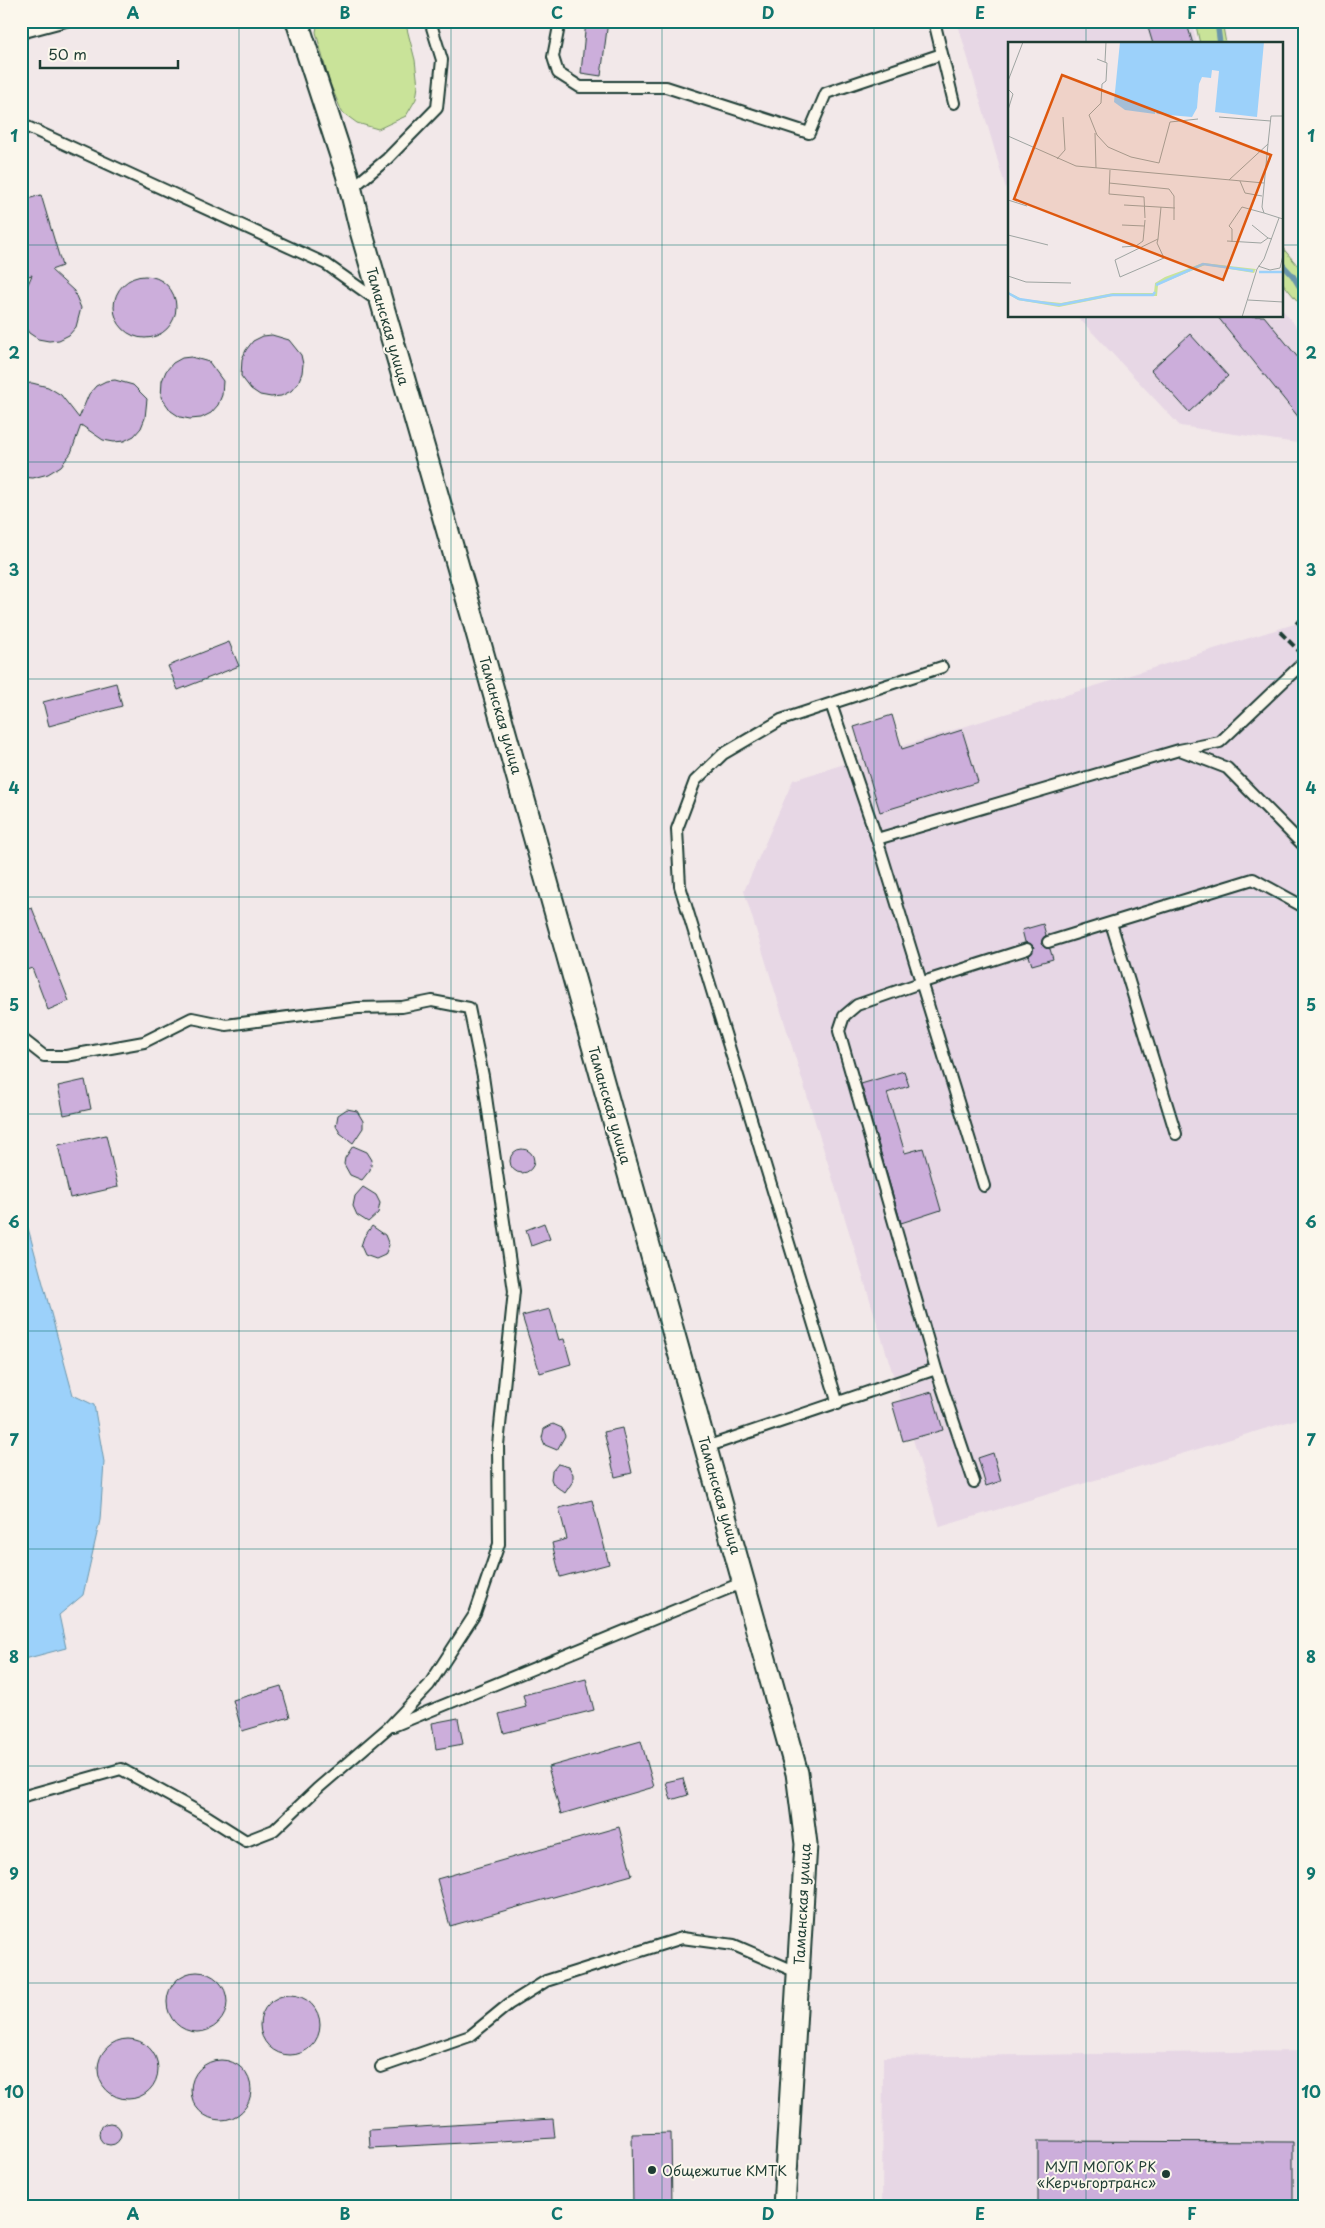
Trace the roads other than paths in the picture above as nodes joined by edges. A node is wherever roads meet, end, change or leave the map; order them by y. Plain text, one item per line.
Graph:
1 (66, 21) edge
2 (297, 21) edge
3 (430, 21) edge
4 (560, 21) edge
5 (934, 21) edge
6 (21, 32) edge
7 (942, 54) junction
8 (954, 103) dead end
9 (21, 124) edge
10 (351, 189) junction
11 (382, 304) junction
12 (1304, 662) edge
13 (942, 667) dead end
14 (831, 704) junction
15 (1179, 750) junction
16 (877, 839) junction
17 (1304, 846) edge
18 (1304, 907) edge
19 (1111, 923) junction
20 (1048, 942) dead end
21 (1027, 948) dead end
22 (920, 983) junction
23 (21, 1038) edge
24 (1176, 1134) dead end
25 (984, 1186) dead end
26 (936, 1369) junction
27 (838, 1404) junction
28 (706, 1448) junction
29 (974, 1482) dead end
30 (744, 1582) junction
31 (389, 1728) junction
32 (21, 1797) edge
33 (799, 1973) junction
34 (381, 2067) dead end
35 (784, 2207) edge

1 - 6 lane
2 - 10 street, Таманская улица
3 - 10 lane
4 - 7 lane
5 - 7 lane
7 - 8 lane
9 - 11 lane
10 - 11 street, Таманская улица
11 - 28 street, Таманская улица
12 - 15 lane
13 - 14 lane
14 - 16 lane
14 - 27 lane
15 - 16 lane
15 - 17 lane
16 - 22 lane
18 - 19 lane
19 - 20 lane
19 - 24 lane
21 - 22 lane
22 - 25 lane
22 - 26 lane
23 - 31 lane
26 - 27 lane
26 - 29 lane
27 - 28 lane
28 - 30 street, Таманская улица
30 - 31 lane
30 - 33 street, Таманская улица
31 - 32 lane
33 - 34 lane
33 - 35 street, Таманская улица

